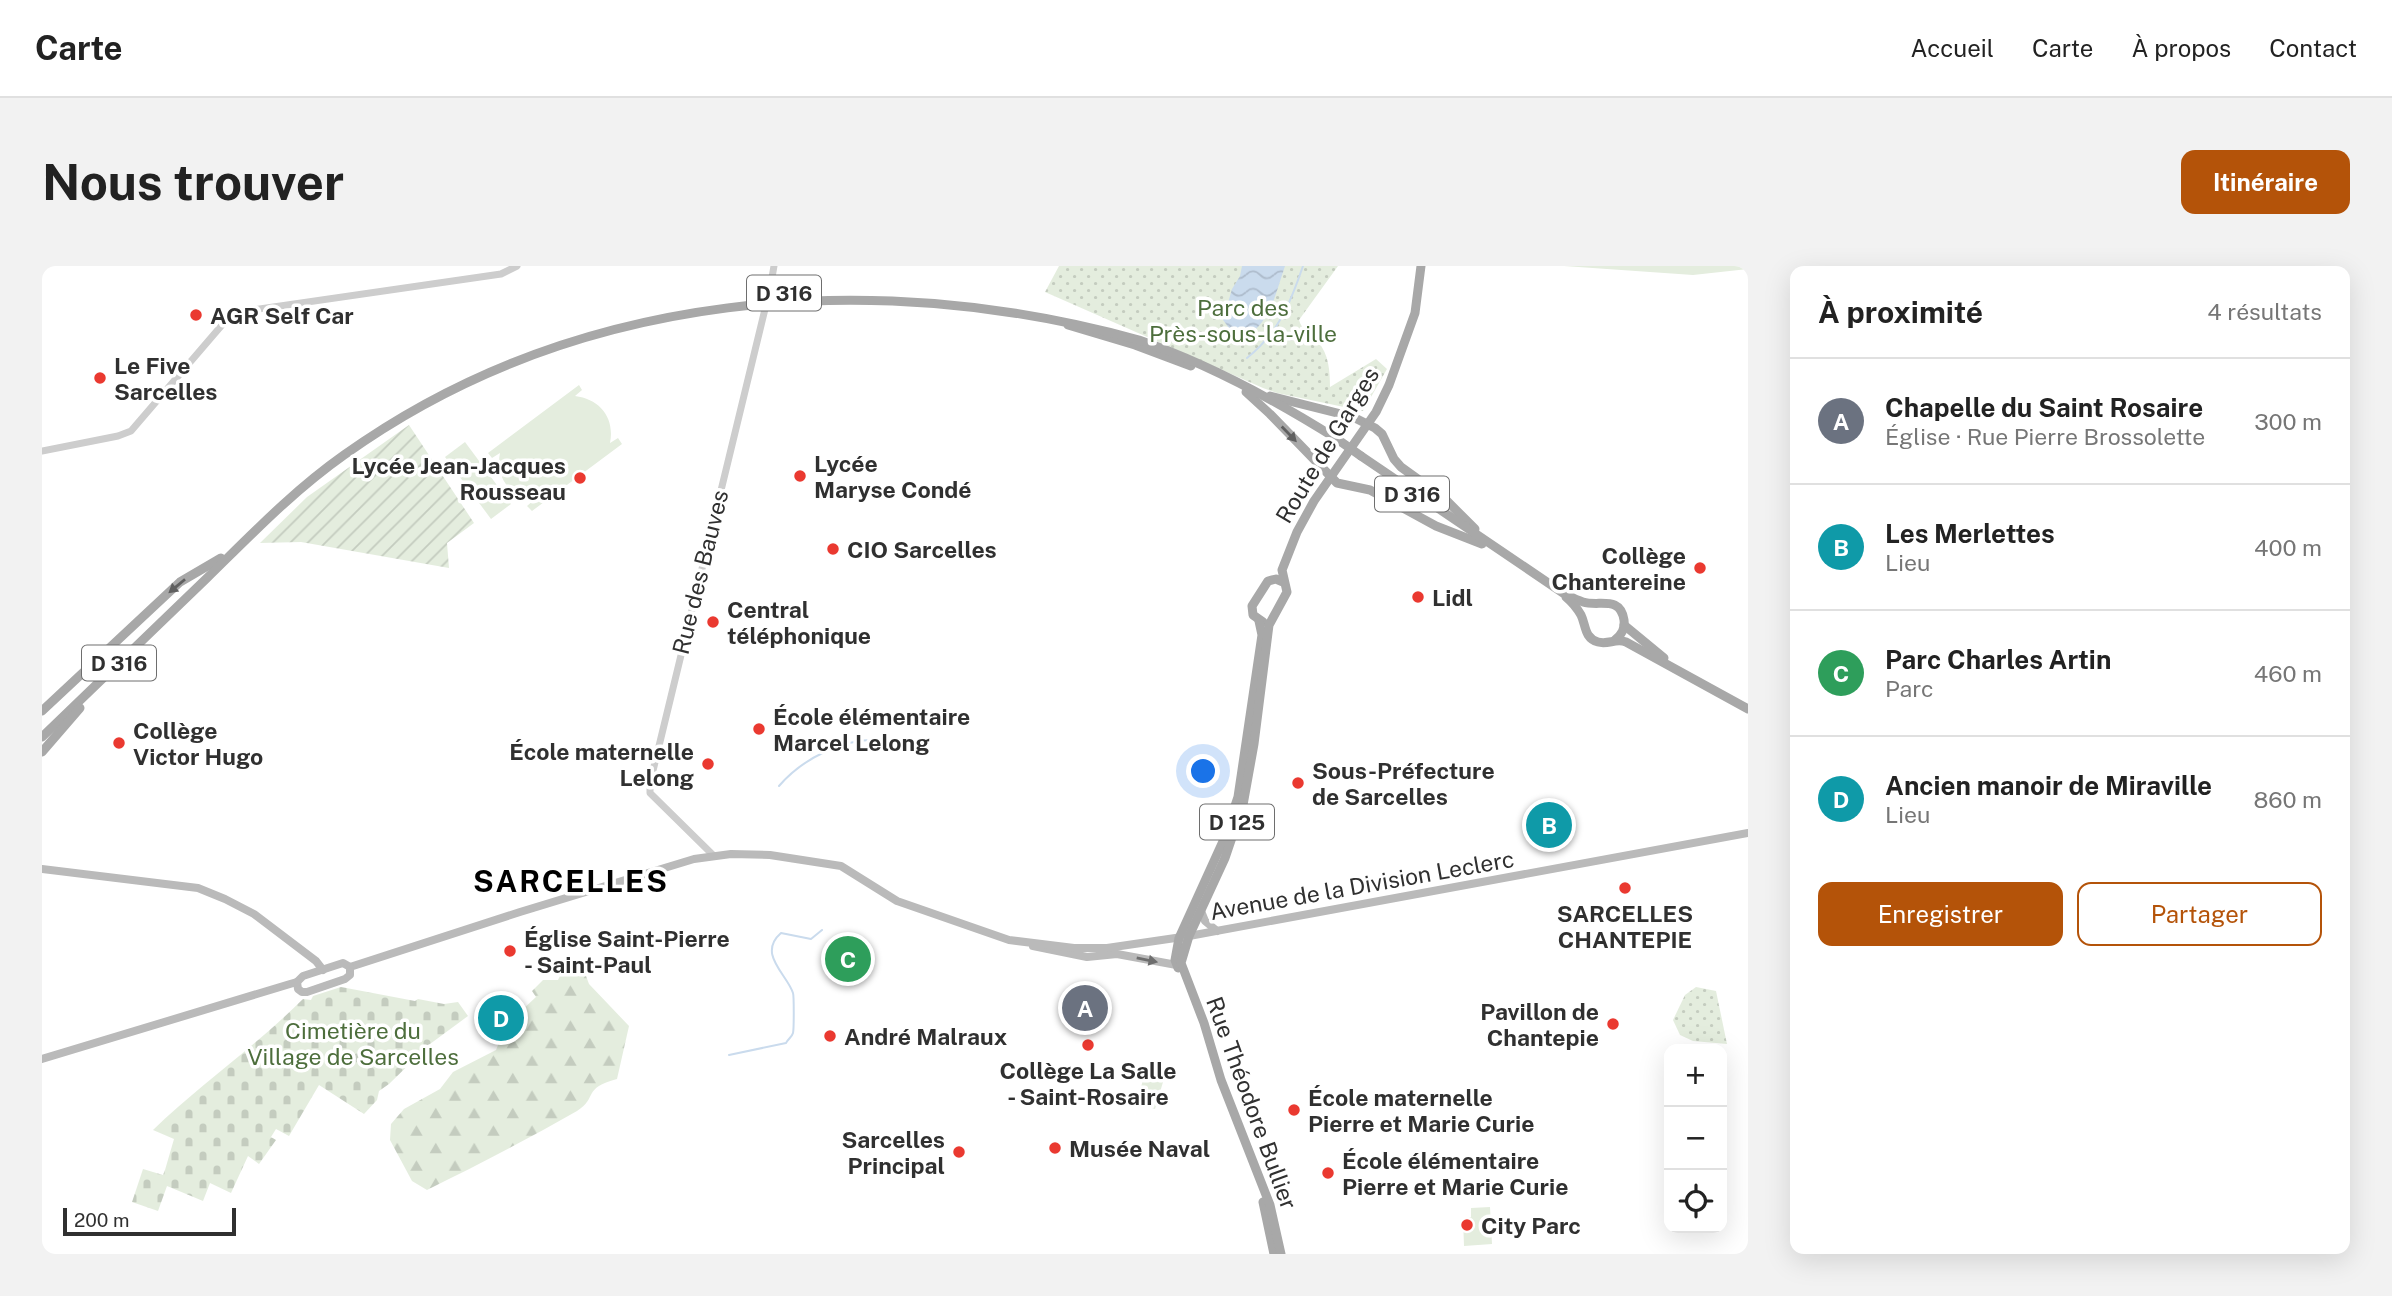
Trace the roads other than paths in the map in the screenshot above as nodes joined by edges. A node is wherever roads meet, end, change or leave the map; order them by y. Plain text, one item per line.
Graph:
1 (510, 266) edge
2 (517, 266) edge
3 (774, 266) edge
4 (1421, 266) edge
5 (486, 275) junction
6 (802, 292) dead end
7 (781, 293) dead end
8 (1246, 392) junction
9 (1262, 395) junction
10 (1368, 424) junction
11 (1336, 442) junction
12 (42, 451) edge
13 (1330, 478) junction
14 (261, 525) junction
15 (253, 533) junction
16 (1506, 555) junction
17 (1283, 562) junction
18 (1272, 579) junction
19 (1283, 582) junction
20 (195, 589) junction
21 (1563, 593) junction
22 (1596, 603) junction
23 (1259, 621) junction
24 (1271, 621) junction
25 (1583, 622) junction
26 (1625, 625) junction
27 (1615, 640) junction
28 (1685, 674) junction
29 (1748, 709) edge
30 (42, 711) edge
31 (42, 737) edge
32 (42, 752) edge
33 (1748, 833) edge
34 (713, 855) junction
35 (42, 869) edge
36 (1200, 911) junction
37 (1217, 931) junction
38 (1189, 936) junction
39 (1179, 938) junction
40 (1027, 943) junction
41 (1180, 966) junction
42 (350, 967) junction
43 (323, 970) junction
44 (297, 982) junction
45 (42, 1059) edge
46 (1274, 1254) edge
47 (1281, 1254) edge

1 - 5 street
2 - 5 street
3 - 34 street, Rue des Bauves, bridge
4 - 10 main road, Route de Garges
5 - 12 street
6 - 9 main road, D 316
7 - 14 main road, D 316
8 - 11 main road, D 316
8 -> 13 main road
8 - 14 main road, D 316
9 - 10 main road
9 - 11 main road, D 316
10 - 13 main road, Route de Garges
10 - 16 main road
11 - 16 main road, D 316, bridge
13 - 16 main road
13 - 17 main road, Route de Garges
14 - 15 main road, D 316
15 - 20 main road, D 316
15 -> 30 main road
16 - 21 main road, D 316
17 - 18 main road, Route de Garges
17 - 19 main road, Route de Garges
18 - 19 main road
18 - 23 main road, Route de Garges
19 - 24 main road, Route de Garges
20 - 31 main road, D 316
20 - 32 main road
21 - 22 main road, D 316
21 - 25 main road, D 316
22 - 25 main road
22 - 26 main road
23 - 24 main road
23 - 39 main road, D 125
24 - 36 main road, D 125
25 - 27 main road
26 - 27 main road
26 - 28 main road
27 - 28 main road
28 - 29 main road
33 - 37 main road, Avenue de la Division Leclerc
34 - 40 main road
34 - 42 main road
35 - 43 main road
36 - 37 main road
36 - 38 main road, D 125
37 - 38 main road, Avenue de la Division Leclerc
38 - 39 main road, Avenue de la Division Leclerc
38 - 41 main road, D 125
39 - 40 main road, Avenue de la Division Leclerc
39 - 41 main road, D 125
40 -> 41 main road
41 - 46 main road, Rue Théodore Bullier / D 125
41 - 47 main road, Rue Théodore Bullier / D 125
42 - 43 main road
42 - 44 main road
43 - 44 main road
44 - 45 main road

